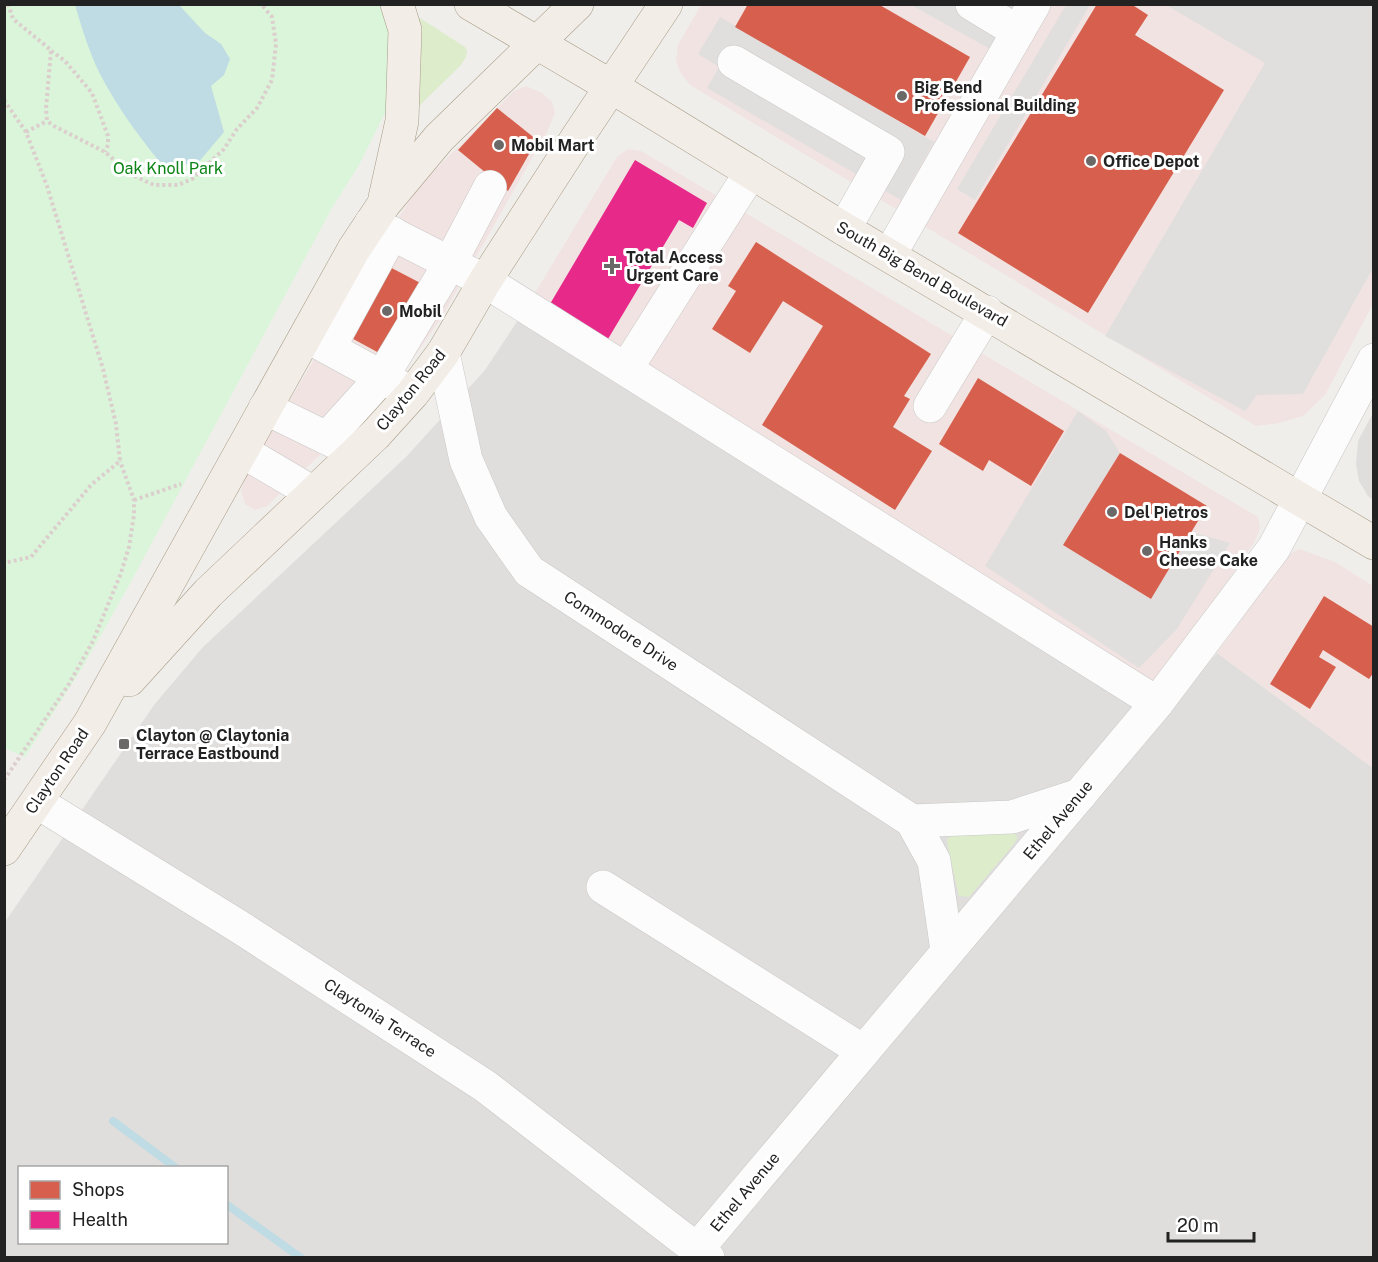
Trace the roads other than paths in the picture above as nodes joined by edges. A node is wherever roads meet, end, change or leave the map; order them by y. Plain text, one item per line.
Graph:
1 (397, 4) edge
2 (471, 4) edge
3 (577, 4) edge
4 (666, 4) edge
5 (972, 4) edge
6 (1026, 18) edge
7 (537, 43) junction
8 (734, 62) dead end
9 (612, 87) junction
10 (751, 172) junction
11 (490, 187) dead end
12 (382, 220) junction
13 (844, 229) junction
14 (890, 254) junction
15 (450, 263) junction
16 (485, 281) junction
17 (987, 312) junction
18 (317, 342) junction
19 (443, 353) junction
20 (1374, 360) edge
21 (626, 369) junction
22 (382, 377) junction
23 (413, 393) junction
24 (930, 406) dead end
25 (265, 408) junction
26 (327, 438) junction
27 (242, 451) junction
28 (357, 452) junction
29 (313, 494) junction
30 (1299, 498) junction
31 (1374, 543) edge
32 (1157, 703) junction
33 (90, 723) junction
34 (1080, 795) junction
35 (37, 802) junction
36 (912, 821) junction
37 (4, 849) edge
38 (603, 886) dead end
39 (947, 950) junction
40 (863, 1051) junction
41 (703, 1253) edge

1 - 12 main road
2 - 7 main road, South Big Bend Boulevard
3 - 7 main road, Clayton Road
4 - 9 main road, Clayton Road
5 - 6 street
6 - 14 street
7 - 9 main road, South Big Bend Boulevard
7 - 12 main road, Clayton Road
8 - 13 street
9 - 10 main road, South Big Bend Boulevard
9 - 16 main road, Clayton Road
10 - 13 main road, South Big Bend Boulevard
10 - 21 street
11 - 15 street
12 - 15 street
12 - 18 main road, Clayton Road
13 - 14 main road, South Big Bend Boulevard
14 - 17 main road, South Big Bend Boulevard
15 - 16 street
15 - 22 street
16 - 19 main road, Clayton Road
16 - 21 street
17 - 24 street
17 - 30 main road, South Big Bend Boulevard
18 - 22 street
18 - 25 main road, Clayton Road
19 - 23 main road, Clayton Road
19 - 36 street, Commodore Drive
20 - 30 street, Ethel Avenue
21 - 32 street
22 - 23 street
22 - 26 street
23 - 28 main road, Clayton Road
25 - 26 street
25 - 27 main road, Clayton Road
26 - 28 street
27 - 29 street
27 - 33 main road, Clayton Road
28 - 29 main road, Clayton Road
29 - 33 main road, Clayton Road
30 - 31 main road, South Big Bend Boulevard
30 - 32 street, Ethel Avenue
32 - 34 street, Ethel Avenue
33 - 35 main road, Clayton Road
34 - 36 street
34 - 39 street, Ethel Avenue
35 - 37 main road, Clayton Road
35 - 41 street, Claytonia Terrace
36 - 39 street, Commodore Drive
38 - 40 street
39 - 40 street, Ethel Avenue
40 - 41 street, Ethel Avenue

